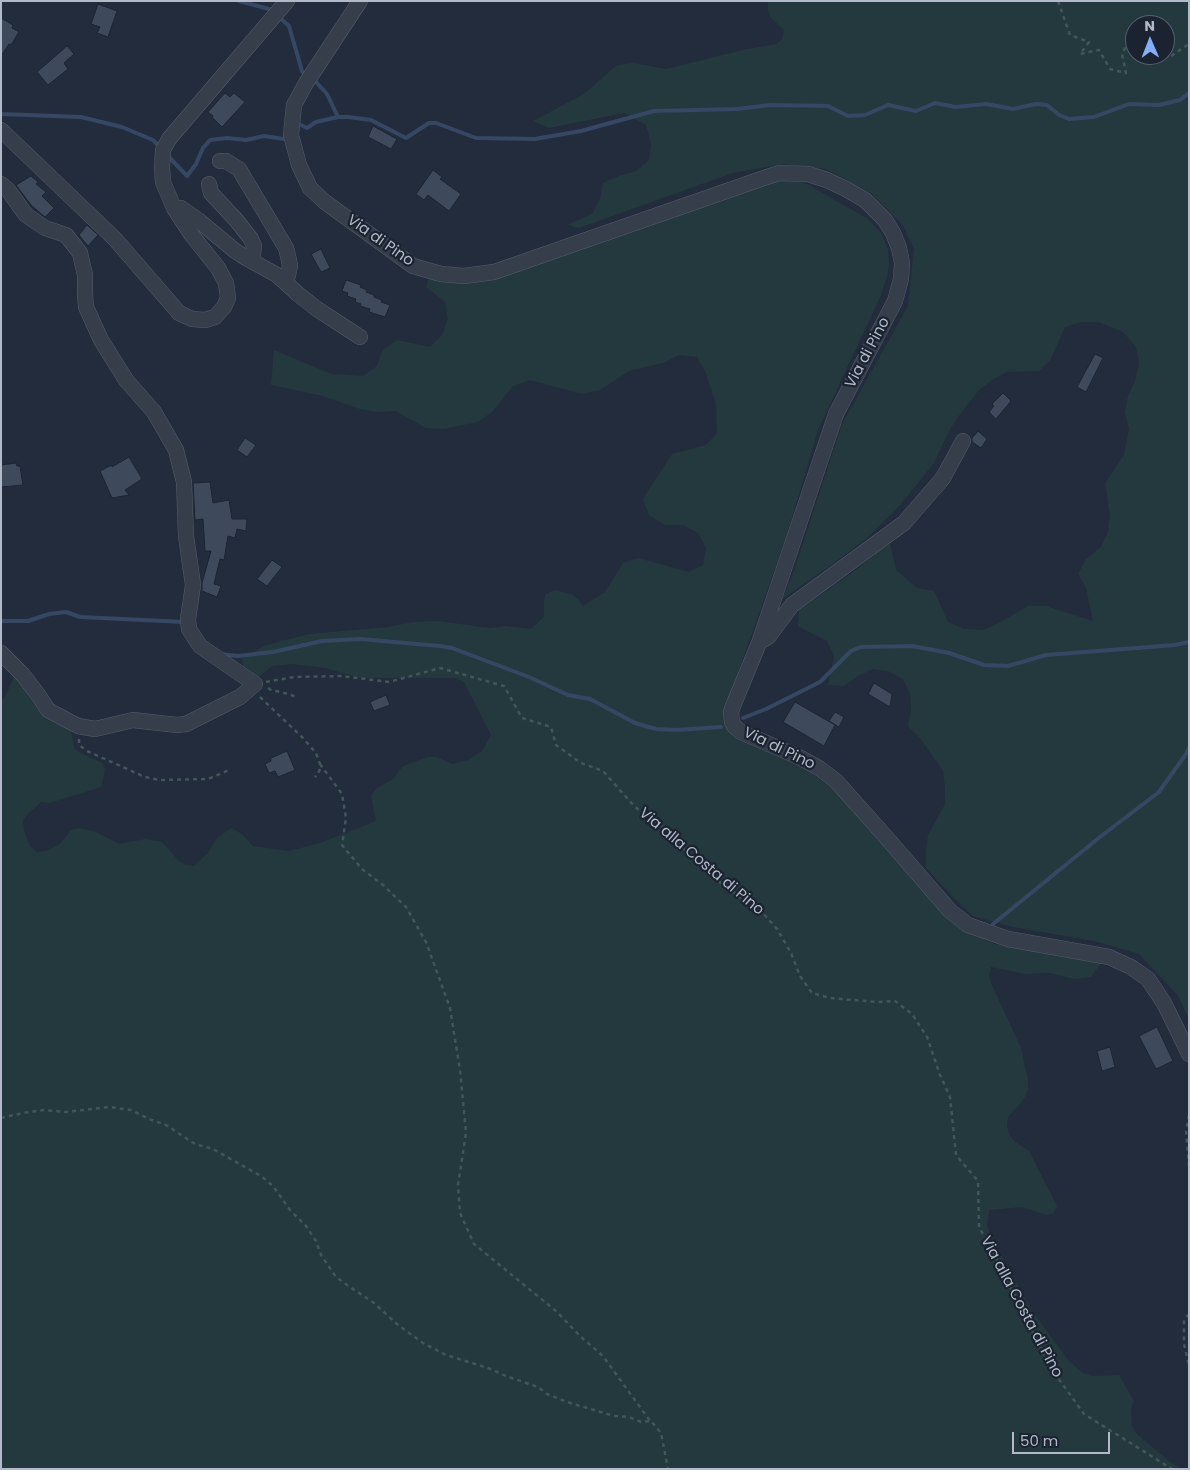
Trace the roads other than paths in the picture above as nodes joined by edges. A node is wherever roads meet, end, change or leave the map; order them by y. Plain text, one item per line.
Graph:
1 (287, 1) edge
2 (360, 1) edge
3 (1, 130) edge
4 (220, 161) dead end
5 (1, 184) edge
6 (208, 184) dead end
7 (174, 208) junction
8 (252, 261) junction
9 (284, 282) junction
10 (360, 337) dead end
11 (963, 441) dead end
12 (759, 643) junction
13 (1, 654) edge
14 (1189, 1054) edge

1 - 7 street
2 - 12 street, Via di Pino
3 - 7 street
4 - 9 street
5 - 13 street
6 - 8 street
7 - 8 street
8 - 9 street
9 - 10 street
11 - 12 street
12 - 14 street, Via di Pino

